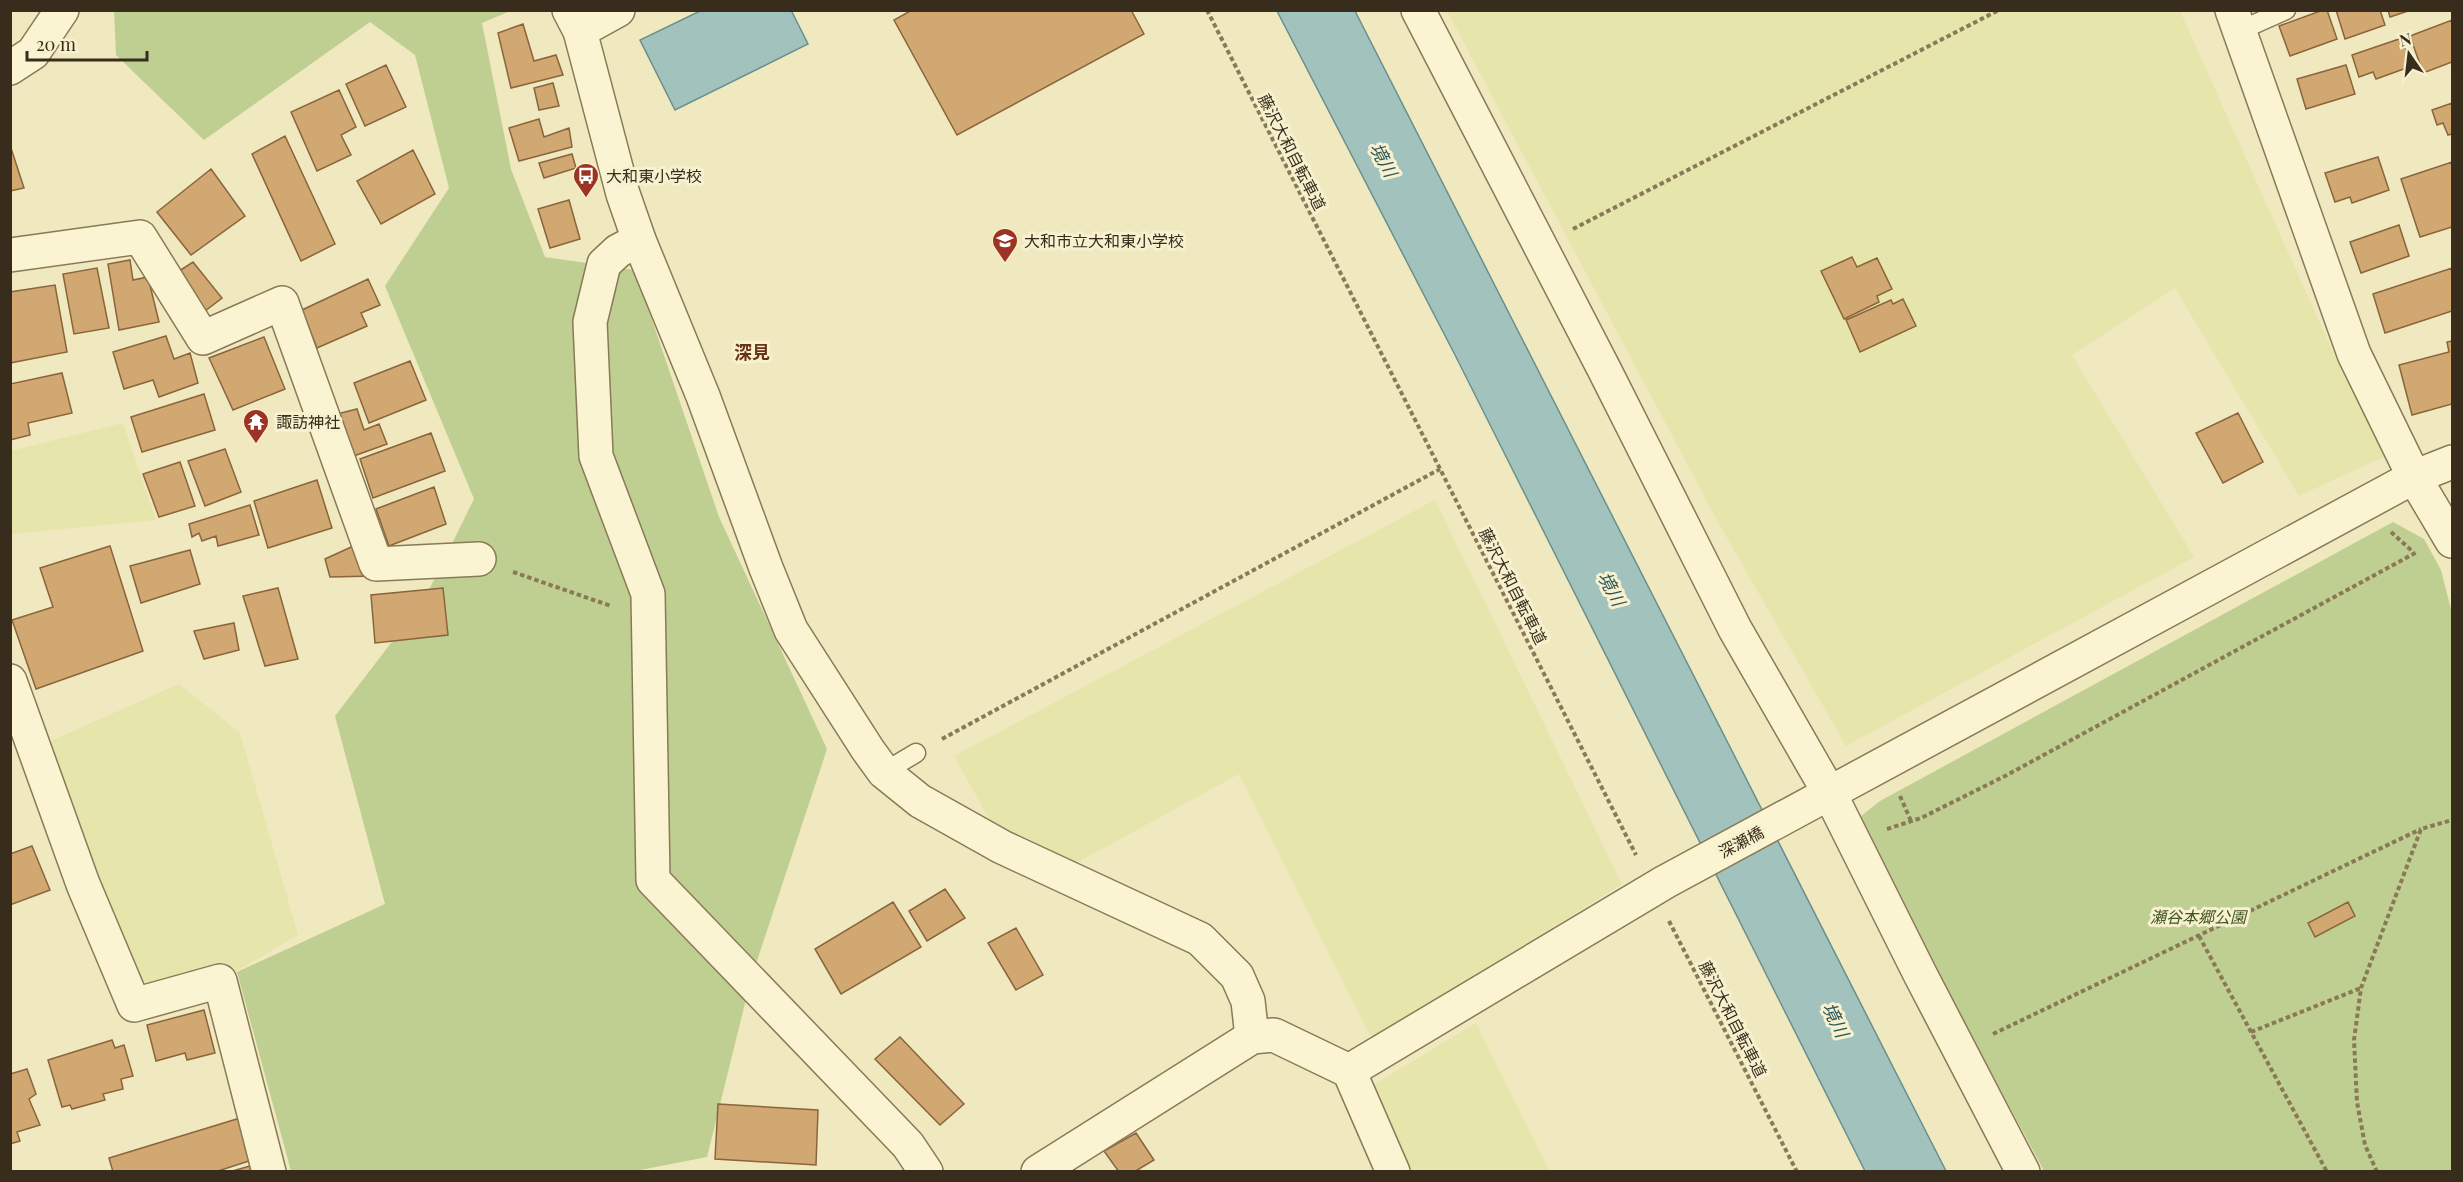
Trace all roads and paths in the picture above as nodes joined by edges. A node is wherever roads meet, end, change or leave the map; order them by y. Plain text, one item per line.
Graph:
1 (62, 10) edge
2 (618, 10) edge
3 (1207, 10) edge
4 (1418, 10) edge
5 (1999, 10) edge
6 (2286, 10) edge
7 (575, 21) edge
8 (2235, 21) edge
9 (10, 68) edge
10 (639, 240) junction
11 (1540, 246) junction
12 (10, 255) edge
13 (2452, 462) edge
14 (1440, 469) junction
15 (2414, 477) junction
16 (2451, 538) edge
17 (478, 560) joint
18 (649, 619) junction
19 (13, 697) edge
20 (916, 753) joint
21 (884, 772) junction
22 (1823, 798) junction
23 (2452, 820) edge
24 (2421, 829) junction
25 (1852, 840) junction
26 (1659, 885) junction
27 (2199, 936) junction
28 (2361, 988) junction
29 (2030, 1018) dead end
30 (2251, 1032) junction
31 (1252, 1037) junction
32 (1349, 1071) junction
33 (269, 1172) edge
34 (926, 1172) edge
35 (1038, 1172) edge
36 (1393, 1172) edge
37 (1797, 1172) edge
38 (2023, 1172) edge
39 (2327, 1172) edge
40 (2377, 1172) edge

1 - 9 street
2 - 7 street
3 - 14 path, 藤沢大和自転車道
4 - 11 street
5 - 11 path
6 - 8 lane
7 - 10 street
8 - 15 street
10 - 18 street
10 - 21 street
11 - 22 street
12 - 17 street
13 - 15 street, 深瀬橋
14 - 20 path
14 - 26 path, 藤沢大和自転車道
15 - 16 street
15 - 22 street, 深瀬橋
16 - 25 path
17 - 18 path
18 - 34 street
19 - 33 street
20 - 21 lane
21 - 31 street
22 - 25 street
22 - 26 street, 深瀬橋
23 - 24 path
24 - 27 path
24 - 28 path
25 - 38 street
26 - 32 street, 深瀬橋
26 - 37 path, 藤沢大和自転車道
27 - 29 path
27 - 30 path
28 - 30 path
28 - 40 path
30 - 39 path
31 - 32 street
31 - 35 street
32 - 36 street

